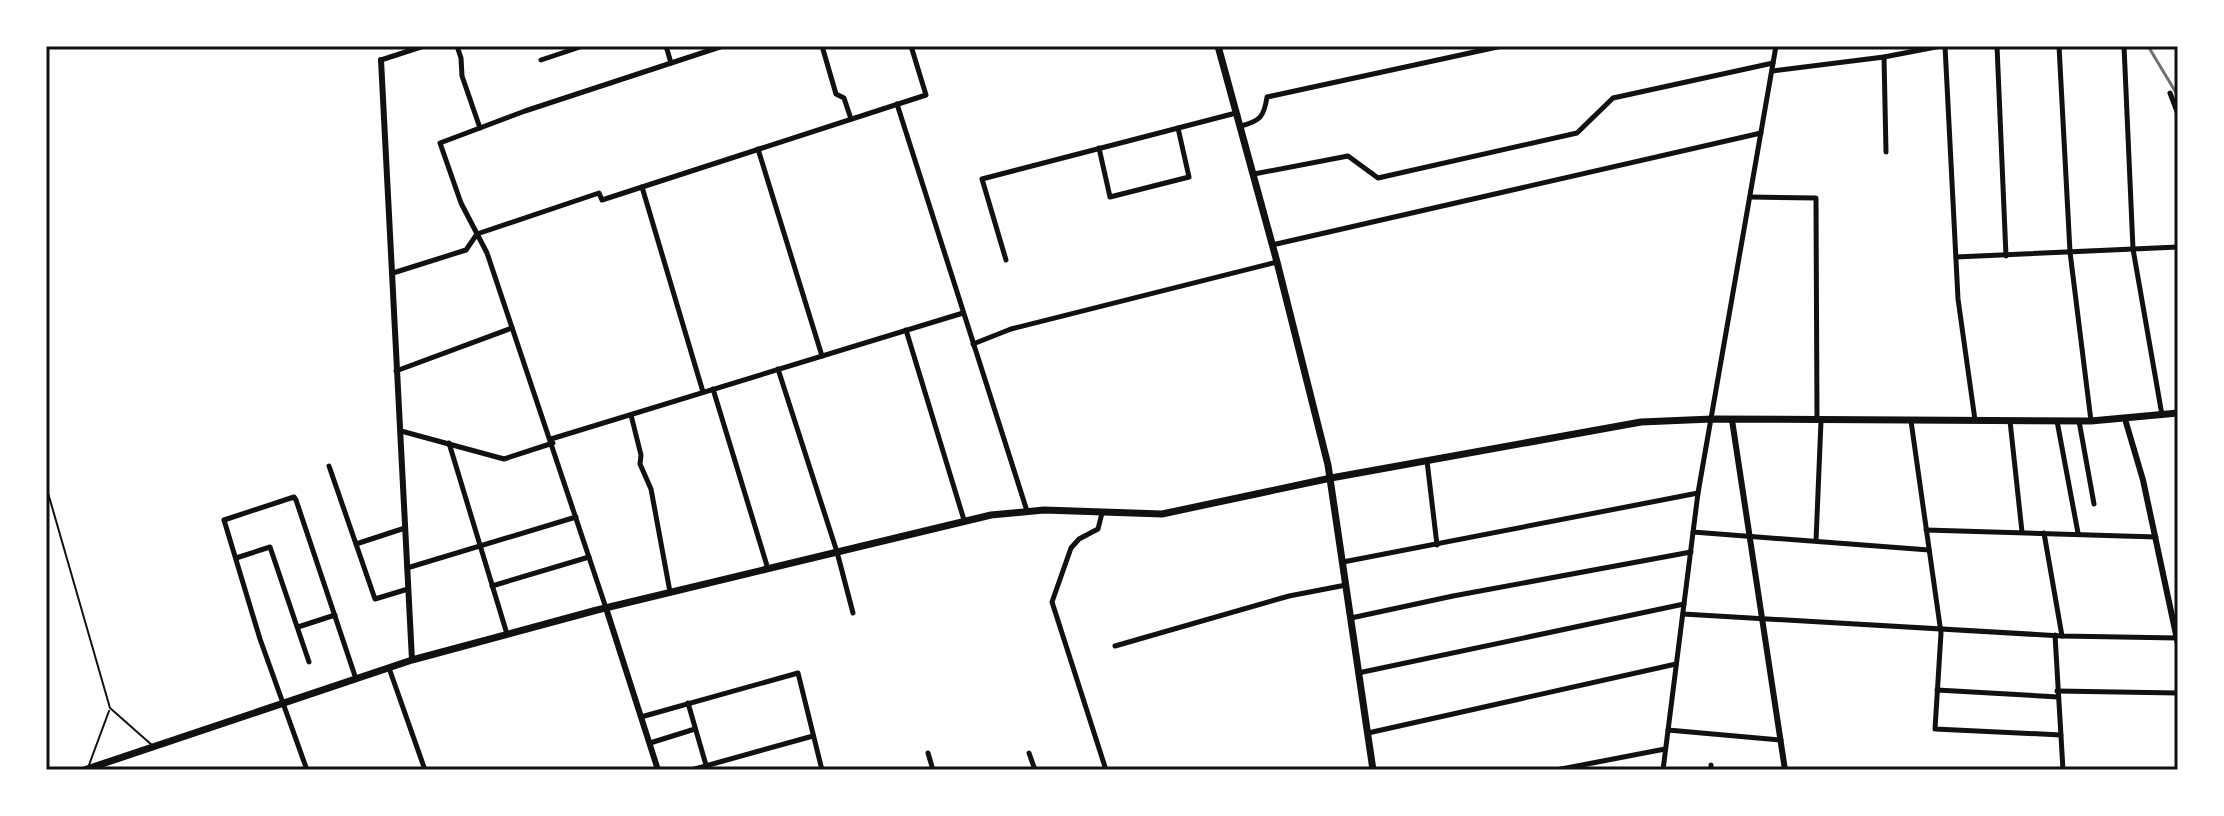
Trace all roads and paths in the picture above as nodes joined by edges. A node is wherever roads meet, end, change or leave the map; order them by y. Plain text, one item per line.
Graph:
1 (424, 46) edge
2 (457, 46) edge
3 (583, 46) edge
4 (666, 46) edge
5 (723, 46) edge
6 (822, 46) edge
7 (911, 46) edge
8 (1218, 46) edge
9 (1502, 46) edge
10 (1776, 46) edge
11 (1899, 46) edge
12 (1943, 46) edge
13 (1997, 46) edge
14 (2059, 46) edge
15 (2124, 46) edge
16 (2177, 46) edge
17 (2178, 52) edge
18 (1900, 54) junction
19 (1884, 57) junction
20 (381, 60) joint
21 (541, 60) dead end
22 (671, 63) junction
23 (1772, 67) junction
24 (2170, 93) dead end
25 (897, 104) junction
26 (1237, 113) junction
27 (2178, 114) edge
28 (851, 119) junction
29 (1241, 126) junction
30 (480, 128) junction
31 (1178, 128) junction
32 (1761, 133) junction
33 (1099, 148) junction
34 (758, 149) junction
35 (1886, 152) dead end
36 (1254, 174) junction
37 (642, 187) junction
38 (1750, 197) junction
39 (477, 234) junction
40 (1272, 245) junction
41 (2178, 247) edge
42 (2133, 249) junction
43 (2070, 252) junction
44 (2006, 256) junction
45 (1956, 257) junction
46 (1006, 260) dead end
47 (1277, 262) junction
48 (393, 273) junction
49 (963, 313) junction
50 (512, 328) junction
51 (906, 330) junction
52 (973, 344) junction
53 (822, 356) junction
54 (778, 369) junction
55 (396, 371) junction
56 (713, 389) junction
57 (703, 392) junction
58 (2178, 413) edge
59 (631, 415) junction
60 (2162, 416) junction
61 (1712, 419) junction
62 (2125, 419) junction
63 (1732, 420) junction
64 (1819, 421) junction
65 (1911, 421) junction
66 (1975, 421) junction
67 (2010, 421) junction
68 (2057, 421) junction
69 (2079, 421) junction
70 (2091, 421) junction
71 (401, 431) junction
72 (552, 441) junction
73 (449, 443) junction
74 (1427, 461) junction
75 (329, 466) dead end
76 (1331, 478) junction
77 (46, 486) edge
78 (1698, 493) junction
79 (2094, 504) dead end
80 (1027, 511) junction
81 (1102, 513) junction
82 (576, 517) junction
83 (964, 520) junction
84 (405, 528) junction
85 (1926, 530) junction
86 (1693, 532) junction
87 (2022, 532) junction
88 (2044, 533) junction
89 (2078, 533) junction
90 (1750, 537) junction
91 (2156, 537) junction
92 (1816, 541) junction
93 (356, 544) junction
94 (1437, 545) junction
95 (480, 546) junction
96 (1929, 550) junction
97 (837, 552) junction
98 (1691, 552) junction
99 (589, 557) junction
100 (236, 558) junction
101 (1343, 562) junction
102 (407, 568) junction
103 (768, 569) junction
104 (1346, 585) junction
105 (492, 586) junction
106 (408, 589) junction
107 (670, 593) junction
108 (1684, 604) junction
109 (606, 608) junction
110 (853, 613) dead end
111 (1683, 614) junction
112 (335, 615) junction
113 (1351, 618) junction
114 (1762, 619) junction
115 (298, 627) junction
116 (1940, 629) junction
117 (507, 635) junction
118 (2055, 635) junction
119 (2062, 636) junction
120 (2177, 638) edge
121 (2178, 644) edge
122 (1115, 646) dead end
123 (412, 660) junction
124 (309, 662) dead end
125 (1676, 664) junction
126 (389, 668) junction
127 (1358, 673) junction
128 (356, 679) junction
129 (1937, 690) junction
130 (2178, 693) edge
131 (2058, 694) junction
132 (282, 703) junction
133 (688, 703) junction
134 (110, 708) junction
135 (641, 717) junction
136 (695, 729) junction
137 (1668, 730) junction
138 (1368, 733) junction
139 (2061, 735) junction
140 (813, 736) junction
141 (1781, 740) junction
142 (650, 743) junction
143 (154, 746) junction
144 (1665, 749) junction
145 (928, 753) dead end
146 (1029, 753) dead end
147 (706, 765) junction
148 (86, 770) edge
149 (307, 770) edge
150 (425, 770) edge
151 (658, 770) edge
152 (691, 770) edge
153 (822, 770) edge
154 (933, 770) edge
155 (1035, 770) edge
156 (1106, 770) edge
157 (1373, 770) edge
158 (1556, 770) edge
159 (1663, 770) edge
160 (1785, 770) edge
161 (2063, 770) edge

1 - 20 street
2 - 30 street
3 - 21 street
4 - 22 street
5 - 22 street
6 - 28 street
7 - 25 street
8 - 26 main road
9 - 29 street
10 - 23 street
11 - 18 street
12 - 18 street
12 - 45 street
13 - 44 street
14 - 43 street
15 - 42 street
16 - 17 street
18 - 19 street
19 - 23 street
19 - 35 street
20 - 48 street
22 - 30 street
23 - 32 street
23 - 36 street
24 - 27 street
25 - 28 street
25 - 49 street
26 - 29 main road
26 - 31 street
28 - 34 street
29 - 36 main road
30 - 39 street
31 - 33 street
31 - 33 street
32 - 38 street
32 - 40 street
33 - 46 street
34 - 37 street
34 - 53 street
36 - 40 main road
37 - 39 street
37 - 57 street
38 - 61 street
38 - 64 street
39 - 48 street
39 - 50 street
40 - 47 main road
41 - 42 street
42 - 43 street
42 - 60 street
43 - 44 street
43 - 70 street
44 - 45 street
45 - 66 street
47 - 52 street
47 - 76 main road
48 - 55 street
49 - 51 street
49 - 52 street
50 - 55 street
50 - 72 street
51 - 53 street
51 - 83 street
52 - 80 street
53 - 54 street
54 - 56 street
54 - 97 street
55 - 71 street
56 - 57 street
56 - 103 street
57 - 59 street
58 - 60 main road
59 - 72 street
59 - 107 street
60 - 62 main road
61 - 63 main road
61 - 74 main road
61 - 78 street
62 - 70 main road
62 - 91 street
63 - 64 main road
63 - 90 street
64 - 65 main road
64 - 92 street
65 - 66 main road
65 - 85 street
66 - 67 main road
67 - 68 main road
67 - 87 street
68 - 69 main road
68 - 89 street
69 - 70 main road
69 - 79 street
71 - 73 street
71 - 84 street
72 - 73 street
72 - 82 street
73 - 95 street
74 - 76 main road
74 - 94 street
75 - 93 street
76 - 81 main road
76 - 101 main road
77 - 134 lane
78 - 86 street
78 - 94 street
80 - 81 main road
80 - 83 main road
81 - 156 street
82 - 95 street
82 - 99 street
83 - 97 main road
84 - 93 street
84 - 102 street
85 - 87 street
85 - 96 street
86 - 90 street
86 - 98 street
87 - 88 street
88 - 89 street
88 - 119 street
89 - 91 street
90 - 92 street
90 - 114 street
91 - 120 street
92 - 96 street
93 - 106 street
94 - 101 street
95 - 102 street
95 - 105 street
96 - 116 street
97 - 103 main road
97 - 110 street
98 - 108 street
98 - 113 street
99 - 105 street
99 - 109 street
100 - 112 street
100 - 115 street
100 - 132 street
101 - 104 main road
102 - 106 street
103 - 107 main road
104 - 113 main road
104 - 122 street
105 - 117 street
106 - 123 street
107 - 109 main road
108 - 111 street
108 - 127 street
109 - 117 main road
109 - 135 street
111 - 114 street
111 - 125 street
112 - 115 street
112 - 128 street
113 - 127 main road
114 - 116 street
114 - 141 street
115 - 124 street
116 - 118 street
116 - 129 street
117 - 123 main road
118 - 119 street
118 - 131 street
119 - 120 street
120 - 121 street
123 - 126 main road
125 - 137 street
125 - 138 street
126 - 128 main road
126 - 150 street
127 - 138 main road
128 - 132 main road
129 - 131 street
129 - 139 street
130 - 131 street
131 - 139 street
132 - 143 main road
132 - 149 street
133 - 135 street
133 - 136 street
133 - 140 street
134 - 143 lane
134 - 148 lane
135 - 142 street
136 - 142 street
136 - 147 street
137 - 141 street
137 - 144 street
138 - 157 main road
139 - 161 street
140 - 147 street
140 - 153 street
141 - 160 street
142 - 151 street
143 - 148 main road
144 - 158 street
144 - 159 street
145 - 154 street
146 - 155 street
147 - 152 street

